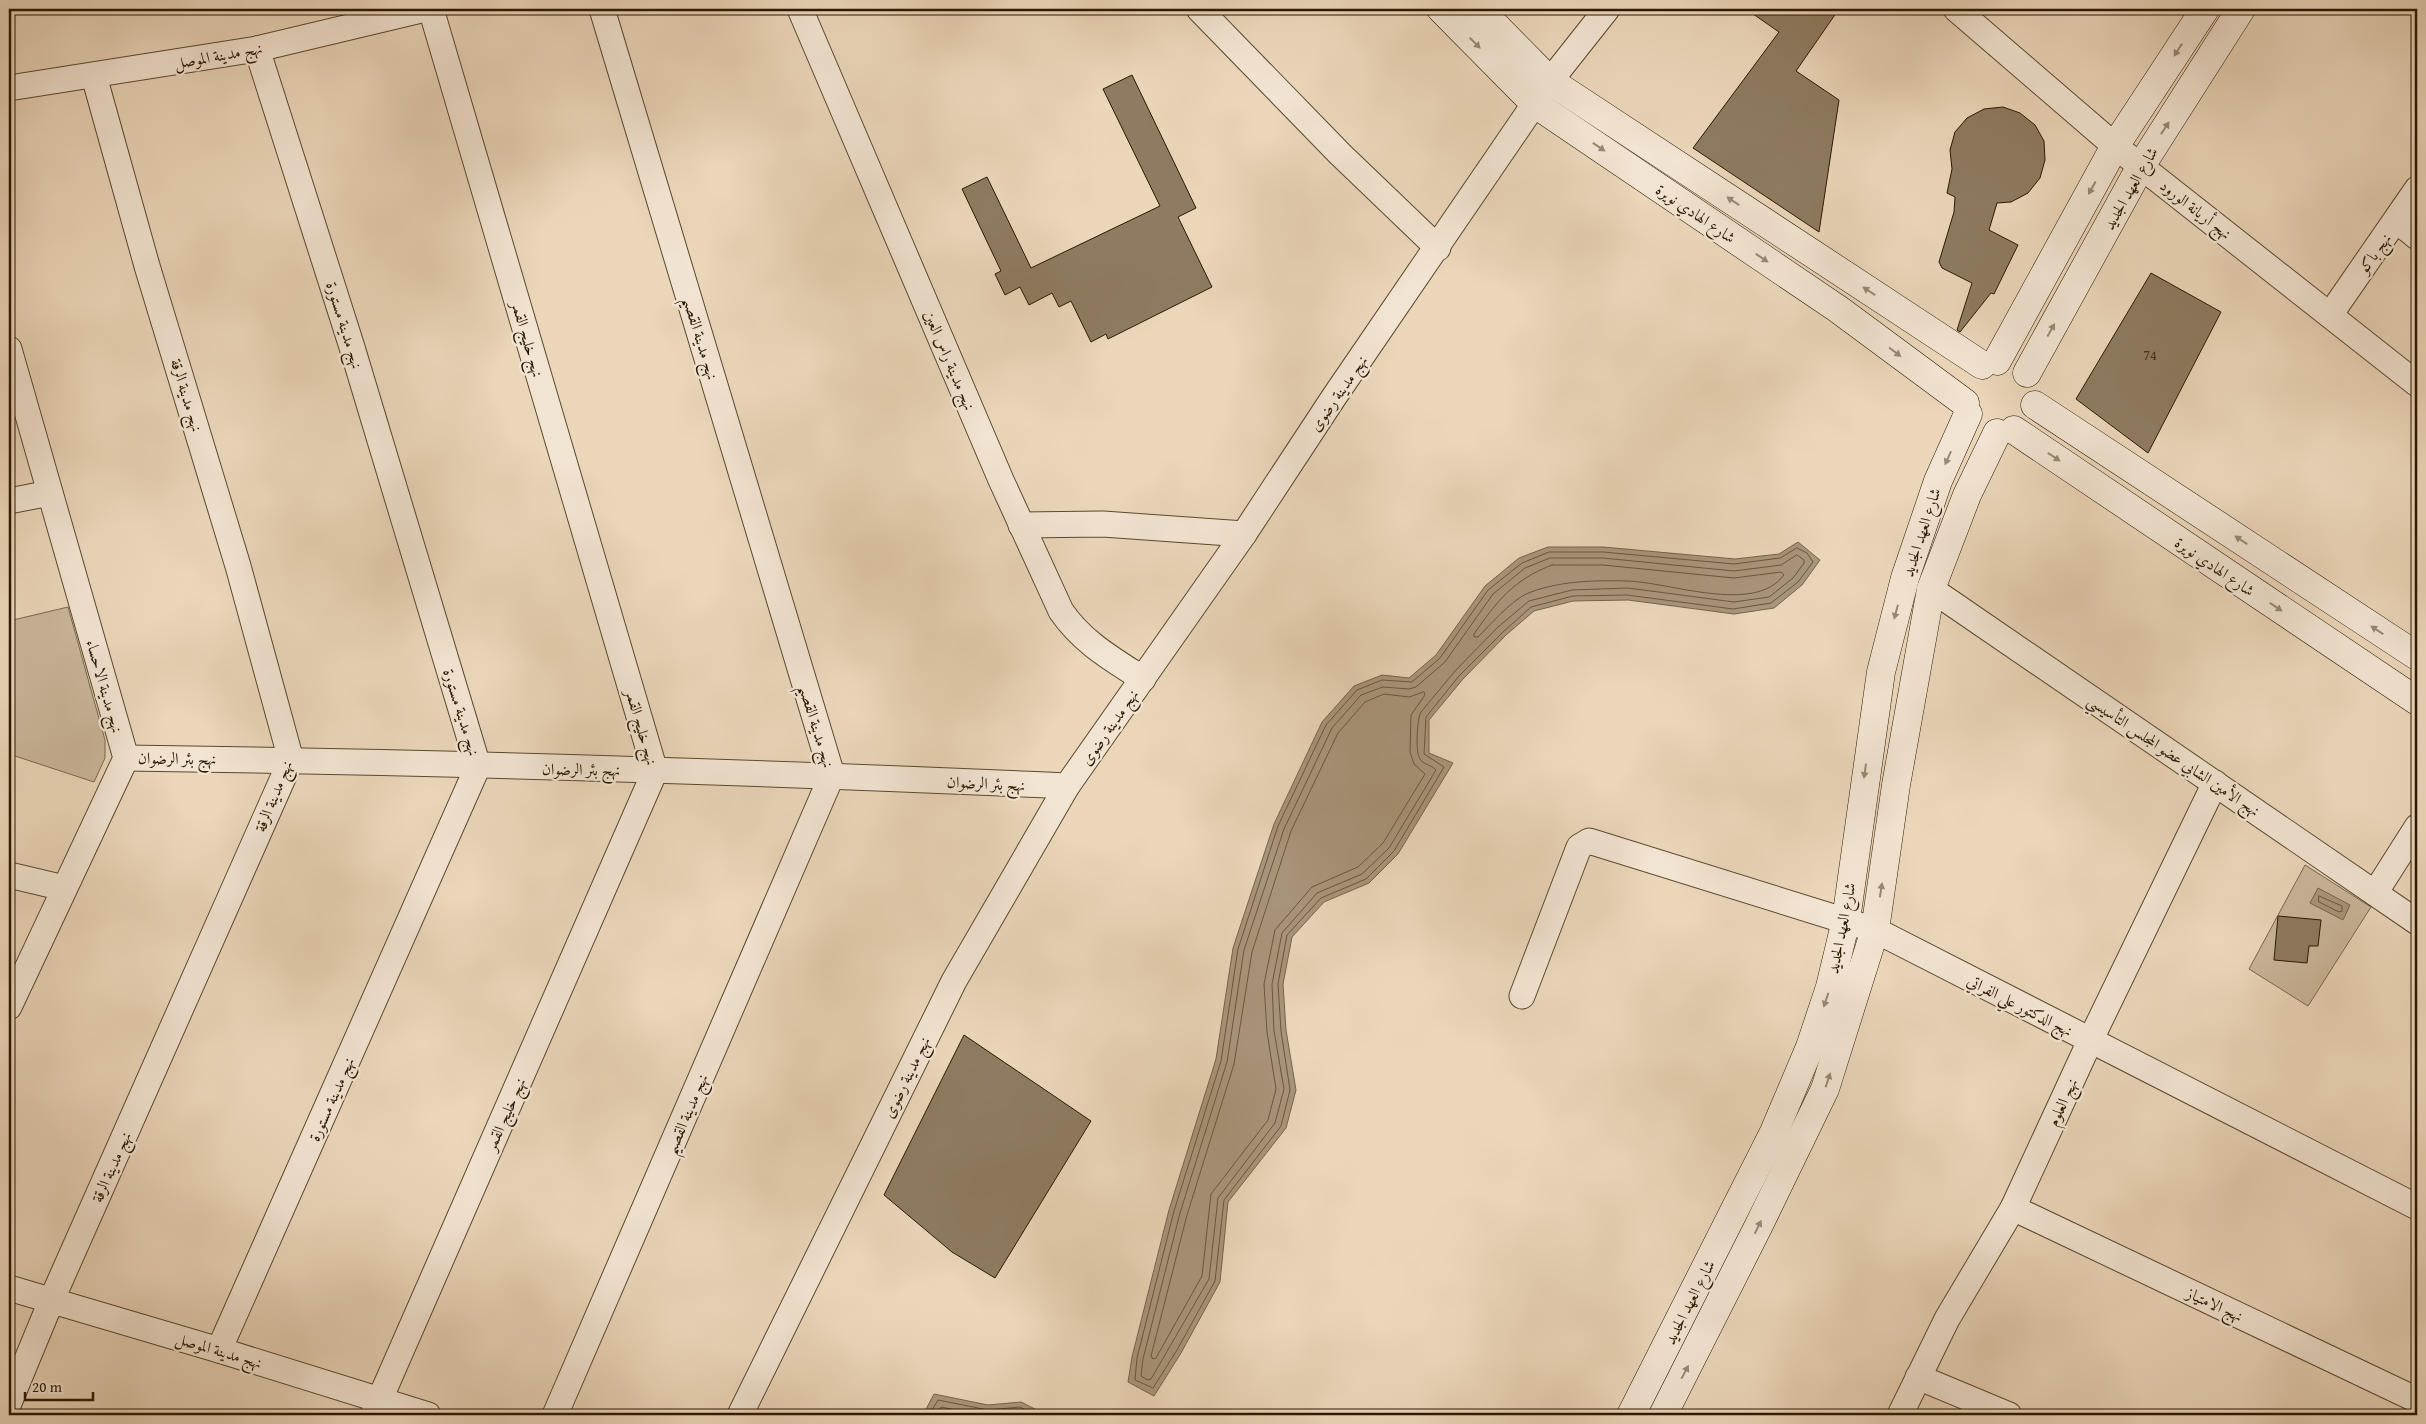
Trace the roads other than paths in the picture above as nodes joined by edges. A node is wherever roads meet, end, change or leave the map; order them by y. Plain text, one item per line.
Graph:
1 (425, 9) edge
2 (431, 9) edge
3 (602, 9) edge
4 (800, 9) edge
5 (1199, 9) edge
6 (1441, 9) edge
7 (1479, 9) edge
8 (1607, 9) edge
9 (1956, 9) edge
10 (2205, 9) edge
11 (2241, 9) edge
12 (340, 19) edge
13 (257, 49) junction
14 (94, 76) junction
15 (1550, 81) junction
16 (9, 88) edge
17 (1535, 104) junction
18 (2115, 146) junction
19 (2141, 166) junction
20 (2417, 189) edge
21 (2397, 221) junction
22 (2417, 237) edge
23 (1438, 248) junction
24 (2330, 315) junction
25 (9, 349) edge
26 (1990, 363) junction
27 (2027, 373) junction
28 (2417, 384) edge
29 (2036, 405) junction
30 (1966, 408) junction
31 (2005, 431) junction
32 (50, 493) junction
33 (9, 501) edge
34 (1021, 525) junction
35 (1244, 534) junction
36 (1931, 589) junction
37 (2417, 656) edge
38 (1143, 679) junction
39 (2417, 702) edge
40 (126, 758) junction
41 (291, 760) junction
42 (478, 766) junction
43 (656, 771) junction
44 (832, 775) junction
45 (2215, 783) junction
46 (1067, 786) junction
47 (2417, 827) edge
48 (9, 875) edge
49 (64, 888) junction
50 (2375, 893) junction
51 (1846, 920) junction
52 (2417, 922) edge
53 (1874, 930) junction
54 (1522, 996) dead end
55 (9, 1007) edge
56 (2090, 1041) junction
57 (2417, 1207) edge
58 (2013, 1208) junction
59 (9, 1288) edge
60 (52, 1299) junction
61 (220, 1350) junction
62 (1918, 1377) junction
63 (2417, 1400) edge
64 (9, 1403) edge
65 (376, 1408) edge
66 (428, 1415) edge
67 (555, 1415) edge
68 (740, 1415) edge
69 (1631, 1415) edge
70 (1663, 1415) edge
71 (1900, 1415) edge
72 (2009, 1415) edge

1 - 12 street, نهج مدينة الموصل
2 - 43 street, نهج خليج القمر
3 - 44 street, نهج مدينة القصيم
4 - 34 street, نهج مدينة راس العين
5 - 23 street
6 -> 17 main road, شارع الهادي نويرة
7 - 15 main road, شارع الهادي نويرة
8 - 15 street
9 - 18 street, نهج أريانة الورود
10 -> 18 main road, شارع العهد الجديد
19 -> 11 main road, شارع العهد الجديد
12 - 13 street, نهج مدينة الموصل
13 - 14 street, نهج مدينة الموصل
13 - 42 street, نهج مدينة مستورة
14 - 16 street, نهج مدينة الموصل
14 - 41 street, نهج مدينة الرقة
15 - 17 street, نهج مدينة رضوى
26 -> 15 main road, شارع الهادي نويرة
17 - 23 street, نهج مدينة رضوى
17 -> 30 main road, شارع الهادي نويرة
18 - 19 street, نهج أريانة الورود
18 -> 26 main road, شارع العهد الجديد
19 - 24 street, نهج أريانة الورود
27 -> 19 main road, شارع العهد الجديد
20 - 21 street, نهج باكو
21 - 22 street
21 - 24 street, نهج باكو
23 - 35 street, نهج مدينة رضوى
24 - 28 street, نهج أريانة الورود
25 - 32 street, نهج مدينة الاحساء
26 - 27 main road
26 - 30 main road
27 - 29 main road
29 - 31 main road
37 -> 29 main road
30 - 31 main road
30 -> 51 main road, شارع العهد الجديد
31 - 36 main road, شارع العهد الجديد
31 -> 39 main road, شارع الهادي نويرة
32 - 33 street
32 - 40 street, نهج مدينة الاحساء
34 - 35 street
34 - 38 street, نهج مدينة راس العين
35 - 38 street, نهج مدينة رضوى
36 - 45 street, نهج الأمين الشابي عضو المجلس التأسيسي
53 -> 36 main road, شارع العهد الجديد
38 - 46 street, نهج مدينة رضوى
40 - 41 street, نهج بئر الرضوان
40 - 49 street
41 - 42 street, نهج بئر الرضوان
41 - 60 street, نهج مدينة الرقة
42 - 43 street, نهج بئر الرضوان
42 - 61 street, نهج مدينة مستورة
43 - 44 street, نهج بئر الرضوان
43 - 65 street, نهج خليج القمر
44 - 46 street, نهج بئر الرضوان
44 - 67 street, نهج مدينة القصيم
45 - 50 street, نهج الأمين الشابي عضو المجلس التأسيسي
45 - 56 street, نهج العلوم
46 - 68 street, نهج مدينة رضوى
47 - 50 street
48 - 49 street
49 - 55 street
50 - 52 street, نهج الأمين الشابي عضو المجلس التأسيسي
51 - 53 street, نهج الدكتور علي الفراتي
51 - 54 street, نهج الدكتور علي الفراتي
51 -> 69 main road, شارع العهد الجديد
53 - 56 street, نهج الدكتور علي الفراتي
70 -> 53 main road, شارع العهد الجديد
56 - 57 street, نهج الدكتور علي الفراتي
56 - 58 street, نهج العلوم
58 - 62 street, نهج العلوم
58 - 63 street, نهج الامتياز
59 - 60 street, نهج مدينة الموصل
60 - 61 street, نهج مدينة الموصل
60 - 64 street, نهج مدينة الرقة
61 - 65 street, نهج مدينة الموصل
62 - 71 street, نهج العلوم
62 - 72 street
65 - 66 street, نهج مدينة الموصل

